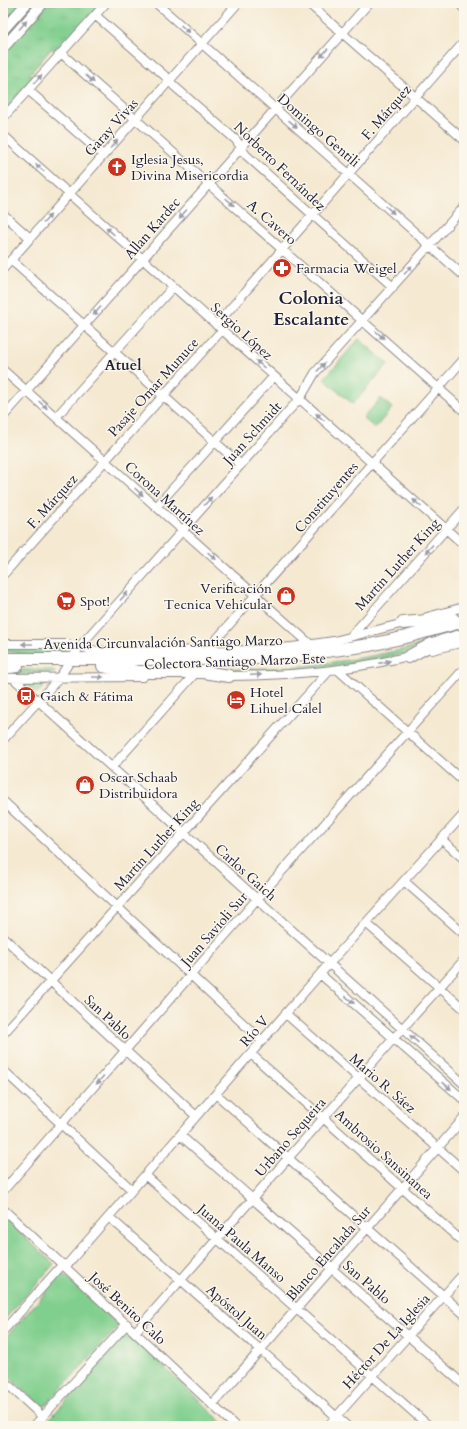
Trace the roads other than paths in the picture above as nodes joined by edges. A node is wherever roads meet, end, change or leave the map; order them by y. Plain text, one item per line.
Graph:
1 (27, 3) edge
2 (43, 3) edge
3 (106, 3) edge
4 (156, 3) edge
5 (238, 3) edge
6 (308, 3) edge
7 (369, 3) edge
8 (460, 3) edge
9 (464, 7) edge
10 (95, 15) junction
11 (3, 30) edge
12 (342, 33) junction
13 (464, 42) edge
14 (202, 44) junction
15 (3, 48) edge
16 (61, 53) junction
17 (169, 81) junction
18 (28, 90) junction
19 (415, 97) junction
20 (275, 109) junction
21 (3, 118) edge
22 (136, 119) junction
23 (3, 136) edge
24 (464, 140) edge
25 (241, 148) junction
26 (104, 155) junction
27 (349, 173) junction
28 (209, 184) junction
29 (69, 194) junction
30 (464, 207) edge
31 (3, 214) edge
32 (312, 215) junction
33 (30, 238) junction
34 (430, 245) junction
35 (283, 249) junction
36 (142, 259) junction
37 (11, 260) junction
38 (3, 269) edge
39 (464, 276) edge
40 (173, 287) junction
41 (393, 287) junction
42 (363, 320) junction
43 (84, 325) junction
44 (219, 328) junction
45 (114, 352) junction
46 (464, 359) edge
47 (3, 370) edge
48 (274, 376) junction
49 (439, 388) junction
50 (26, 391) junction
51 (163, 396) junction
52 (300, 399) junction
53 (464, 411) edge
54 (3, 417) edge
55 (56, 417) junction
56 (215, 442) junction
57 (105, 461) junction
58 (372, 464) junction
59 (241, 465) junction
60 (156, 507) junction
61 (464, 509) edge
62 (446, 529) junction
63 (182, 530) junction
64 (464, 545) edge
65 (3, 575) edge
66 (255, 596) junction
67 (464, 607) edge
68 (464, 616) edge
69 (464, 622) edge
70 (403, 623) junction
71 (464, 630) edge
72 (464, 634) edge
73 (350, 636) junction
74 (464, 642) edge
75 (3, 644) edge
76 (310, 644) junction
77 (80, 646) junction
78 (206, 651) junction
79 (3, 654) edge
80 (408, 656) junction
81 (3, 659) edge
82 (31, 659) junction
83 (70, 662) junction
84 (103, 666) junction
85 (3, 667) edge
86 (464, 669) edge
87 (338, 670) junction
88 (329, 671) junction
89 (228, 676) junction
90 (192, 677) junction
91 (3, 678) edge
92 (13, 678) junction
93 (59, 678) junction
94 (38, 701) junction
95 (408, 732) junction
96 (3, 740) edge
97 (112, 767) junction
98 (464, 782) edge
99 (3, 801) edge
100 (464, 814) edge
101 (184, 833) junction
102 (441, 839) junction
103 (464, 859) edge
104 (404, 881) junction
105 (257, 899) junction
106 (118, 907) junction
107 (366, 923) junction
108 (464, 934) edge
109 (3, 937) edge
110 (464, 960) edge
111 (329, 964) junction
112 (320, 974) junction
113 (191, 975) junction
114 (51, 981) junction
115 (440, 987) junction
116 (464, 1009) edge
117 (286, 1014) junction
118 (402, 1029) junction
119 (3, 1034) edge
120 (394, 1039) junction
121 (262, 1041) junction
122 (125, 1051) junction
123 (251, 1054) junction
124 (3, 1070) edge
125 (359, 1079) junction
126 (464, 1084) edge
127 (216, 1094) junction
128 (464, 1100) edge
129 (196, 1116) junction
130 (324, 1118) junction
131 (464, 1118) edge
132 (61, 1124) junction
133 (180, 1135) junction
134 (438, 1148) junction
135 (289, 1158) junction
136 (464, 1172) edge
137 (145, 1175) junction
138 (402, 1188) junction
139 (132, 1190) junction
140 (3, 1191) edge
141 (253, 1199) junction
142 (3, 1209) edge
143 (109, 1217) junction
144 (367, 1228) junction
145 (217, 1239) junction
146 (464, 1243) edge
147 (64, 1265) junction
148 (332, 1268) junction
149 (464, 1273) edge
150 (181, 1280) junction
151 (444, 1296) junction
152 (296, 1309) junction
153 (464, 1314) edge
154 (127, 1324) junction
155 (3, 1331) edge
156 (135, 1332) junction
157 (408, 1336) junction
158 (260, 1350) junction
159 (372, 1376) junction
160 (3, 1380) edge
161 (464, 1385) edge
162 (212, 1405) junction
163 (337, 1416) junction
164 (43, 1417) junction
165 (34, 1426) edge
166 (235, 1426) edge
167 (328, 1426) edge
168 (348, 1426) edge
169 (429, 1426) edge

1 - 11 main road
15 -> 2 main road
3 - 10 street
4 -> 14 street, Domingo Gentili
5 - 14 street, Garay Vivas
6 - 12 street
7 - 12 street, Allan Kardec
8 - 9 main road
10 - 16 street
10 - 17 street, Norberto Fernández
12 - 19 street
12 -> 20 street, Allan Kardec
13 - 19 street, F. Márquez
14 - 17 street, Garay Vivas
14 - 20 street, Domingo Gentili
18 -> 16 street
16 -> 22 street, A. Cavero
17 - 22 street, Garay Vivas
17 - 25 street, Norberto Fernández
18 - 21 street
18 - 26 street
19 - 24 street
19 - 27 street, F. Márquez
20 - 25 street, Allan Kardec
20 -> 27 street, Domingo Gentili
26 -> 22 street, Garay Vivas
22 - 28 street, A. Cavero
29 -> 23 street, Sergio López
25 - 28 street, Allan Kardec
25 - 32 street, Norberto Fernández
26 - 29 street, Garay Vivas
27 - 32 street, F. Márquez
27 -> 34 street, Domingo Gentili
28 -> 35 street, A. Cavero
28 -> 36 street, Allan Kardec
33 -> 29 street, Garay Vivas
36 -> 29 street, Sergio López
30 - 34 street, Juan Schmidt
31 - 33 street
32 - 35 street, F. Márquez
32 - 41 street, Norberto Fernández
33 - 37 street, Garay Vivas
34 - 39 street, Domingo Gentili
41 -> 34 street, Juan Schmidt
35 - 42 street, A. Cavero
35 - 44 street, F. Márquez
36 - 40 street, Sergio López
36 -> 43 street, Allan Kardec
37 - 38 street, Garay Vivas
37 - 43 street
40 - 44 street, Sergio López
40 - 45 street
41 - 42 street, Juan Schmidt
42 -> 49 street, A. Cavero
52 -> 42 street, Juan Schmidt
43 - 45 street
43 - 50 street, Allan Kardec
48 -> 44 street, Sergio López
44 - 51 street, Pasaje Omar Munuce
45 - 51 street
45 - 55 street
46 - 49 street, Constituyentes
47 - 50 street, Corona Martínez
48 - 52 street, Sergio López
48 - 56 street
49 - 53 street, A. Cavero
49 - 58 street, Constituyentes
50 - 54 street, Allan Kardec
50 -> 55 street, Corona Martínez
51 - 56 street
51 - 57 street, Pasaje Omar Munuce
58 -> 52 street, Sergio López
52 - 59 street, Juan Schmidt
55 - 57 street, Corona Martínez
56 - 59 street
56 - 60 street
57 -> 60 street, Corona Martínez
57 - 65 street, F. Márquez
62 -> 58 street, Sergio López
58 - 66 street, Constituyentes
63 -> 59 street, Juan Schmidt
60 - 63 street, Corona Martínez
61 - 62 street, Martin Luther King
62 - 64 street, Sergio López
62 -> 73 street, Martin Luther King
63 -> 66 street, Corona Martínez
77 -> 63 street, Juan Schmidt
66 - 76 street, Corona Martínez
66 - 78 street, Constituyentes
67 - 70 street, Colectora Santiago Marzo Este
68 - 70 highway
69 - 83 highway, Avenida Circunvalación Santiago Marzo
70 - 73 street, Colectora Santiago Marzo Este
71 - 84 highway, Avenida Circunvalación Santiago Marzo
72 - 80 highway
73 - 76 street, Colectora Santiago Marzo Este
74 - 80 street, Colectora Santiago Marzo Este
77 -> 75 street, Colectora Santiago Marzo Este
76 - 78 street, Colectora Santiago Marzo Este
77 - 78 street, Colectora Santiago Marzo Este
77 - 83 street, Juan Schmidt
79 - 82 highway
87 -> 80 street, Colectora Santiago Marzo Este
81 - 82 highway, Avenida Circunvalación Santiago Marzo
82 - 83 highway, Avenida Circunvalación Santiago Marzo
83 - 84 highway, Avenida Circunvalación Santiago Marzo
83 - 85 highway, Avenida Circunvalación Santiago Marzo
83 - 93 street, Juan Schmidt
84 - 89 highway
86 - 95 street, Juan Savioli Sur
87 - 88 street, Colectora Santiago Marzo Este
87 - 95 street
89 -> 88 street, Colectora Santiago Marzo Este
88 - 101 street, Martin Luther King
89 - 90 street, Colectora Santiago Marzo Este
93 -> 90 street, Colectora Santiago Marzo Este
90 - 97 street
91 - 92 street, Colectora Santiago Marzo Este
92 - 93 street, Colectora Santiago Marzo Este
92 - 94 street, Carlos Gaich
93 - 94 street, Juan Schmidt
94 - 96 street, Juan Schmidt
94 - 97 street, Carlos Gaich
95 - 98 street
95 - 105 street, Juan Savioli Sur
97 - 101 street, Carlos Gaich
99 - 106 street
100 - 102 street, Río V
101 - 105 street, Carlos Gaich
101 - 106 street, Martin Luther King
102 - 103 street
102 - 104 street, Río V
104 - 107 street, Río V
104 - 108 street
105 - 111 street, Carlos Gaich
105 - 113 street, Juan Savioli Sur
106 - 113 street
106 - 114 street, Martin Luther King
107 - 111 street, Río V
107 - 115 street
109 - 114 street, San Pablo
110 - 115 street, Urbano Sequeira
111 - 112 street, Río V
111 - 118 street, Carlos Gaich
112 - 117 street, Río V
112 -> 120 street
113 - 121 street
113 - 122 street, Juan Savioli Sur
114 - 119 street, Martin Luther King
114 - 122 street, San Pablo
115 - 116 street
115 - 118 street, Urbano Sequeira
117 - 121 street, Río V
117 - 125 street, Mario R. Sáez
118 - 120 street, Urbano Sequeira
126 -> 118 street, Carlos Gaich
120 - 125 street, Urbano Sequeira
120 -> 128 street
121 - 123 street, Río V
122 - 129 street, San Pablo
122 -> 132 street, Juan Savioli Sur
123 - 127 street, Río V
123 - 130 street, Ambrosio Sansinanea
124 - 132 street
125 - 130 street, Urbano Sequeira
125 - 134 street, Mario R. Sáez
127 - 129 street, Río V
127 - 135 street
129 - 133 street, Río V
130 - 135 street, Urbano Sequeira
130 - 138 street, Ambrosio Sansinanea
131 - 134 street, Blanco Encalada Sur
132 - 139 street
132 - 140 street, Juan Savioli Sur
133 - 137 street, Río V
133 - 141 street, San Pablo
134 - 136 street, Mario R. Sáez
134 - 138 street, Blanco Encalada Sur
135 - 141 street, Urbano Sequeira
135 - 144 street
137 - 139 street, Río V
137 - 145 street, Juana Paula Manso
138 - 144 street, Blanco Encalada Sur
138 - 146 street, Ambrosio Sansinanea
139 - 143 street, Río V
141 - 145 street, Urbano Sequeira
141 - 148 street, San Pablo
142 - 147 street, José Benito Calo
143 - 147 street, Río V
143 - 150 street, Apóstol Juan
144 - 148 street, Blanco Encalada Sur
144 - 151 street
145 - 150 street, Urbano Sequeira
145 - 152 street, Juana Paula Manso
147 - 154 street, José Benito Calo
147 - 155 street, Río V
148 - 152 street, Blanco Encalada Sur
148 - 157 street, San Pablo
149 - 151 street, Héctor De La Iglesia
150 - 156 street, Urbano Sequeira
150 - 158 street, Apóstol Juan
151 - 153 street
151 - 157 street, Héctor De La Iglesia
152 - 158 street, Blanco Encalada Sur
152 - 159 street, Juana Paula Manso
154 - 156 street, José Benito Calo
154 - 164 street
156 - 162 street, José Benito Calo
157 - 159 street, Héctor De La Iglesia
157 - 161 street, San Pablo
158 - 162 street, Blanco Encalada Sur
158 - 163 street, Apóstol Juan
159 - 163 street, Héctor De La Iglesia
159 - 169 street, Juana Paula Manso
160 - 164 street
162 - 166 street, José Benito Calo
163 - 167 street, Héctor De La Iglesia
163 - 168 street, Apóstol Juan
164 - 165 street

